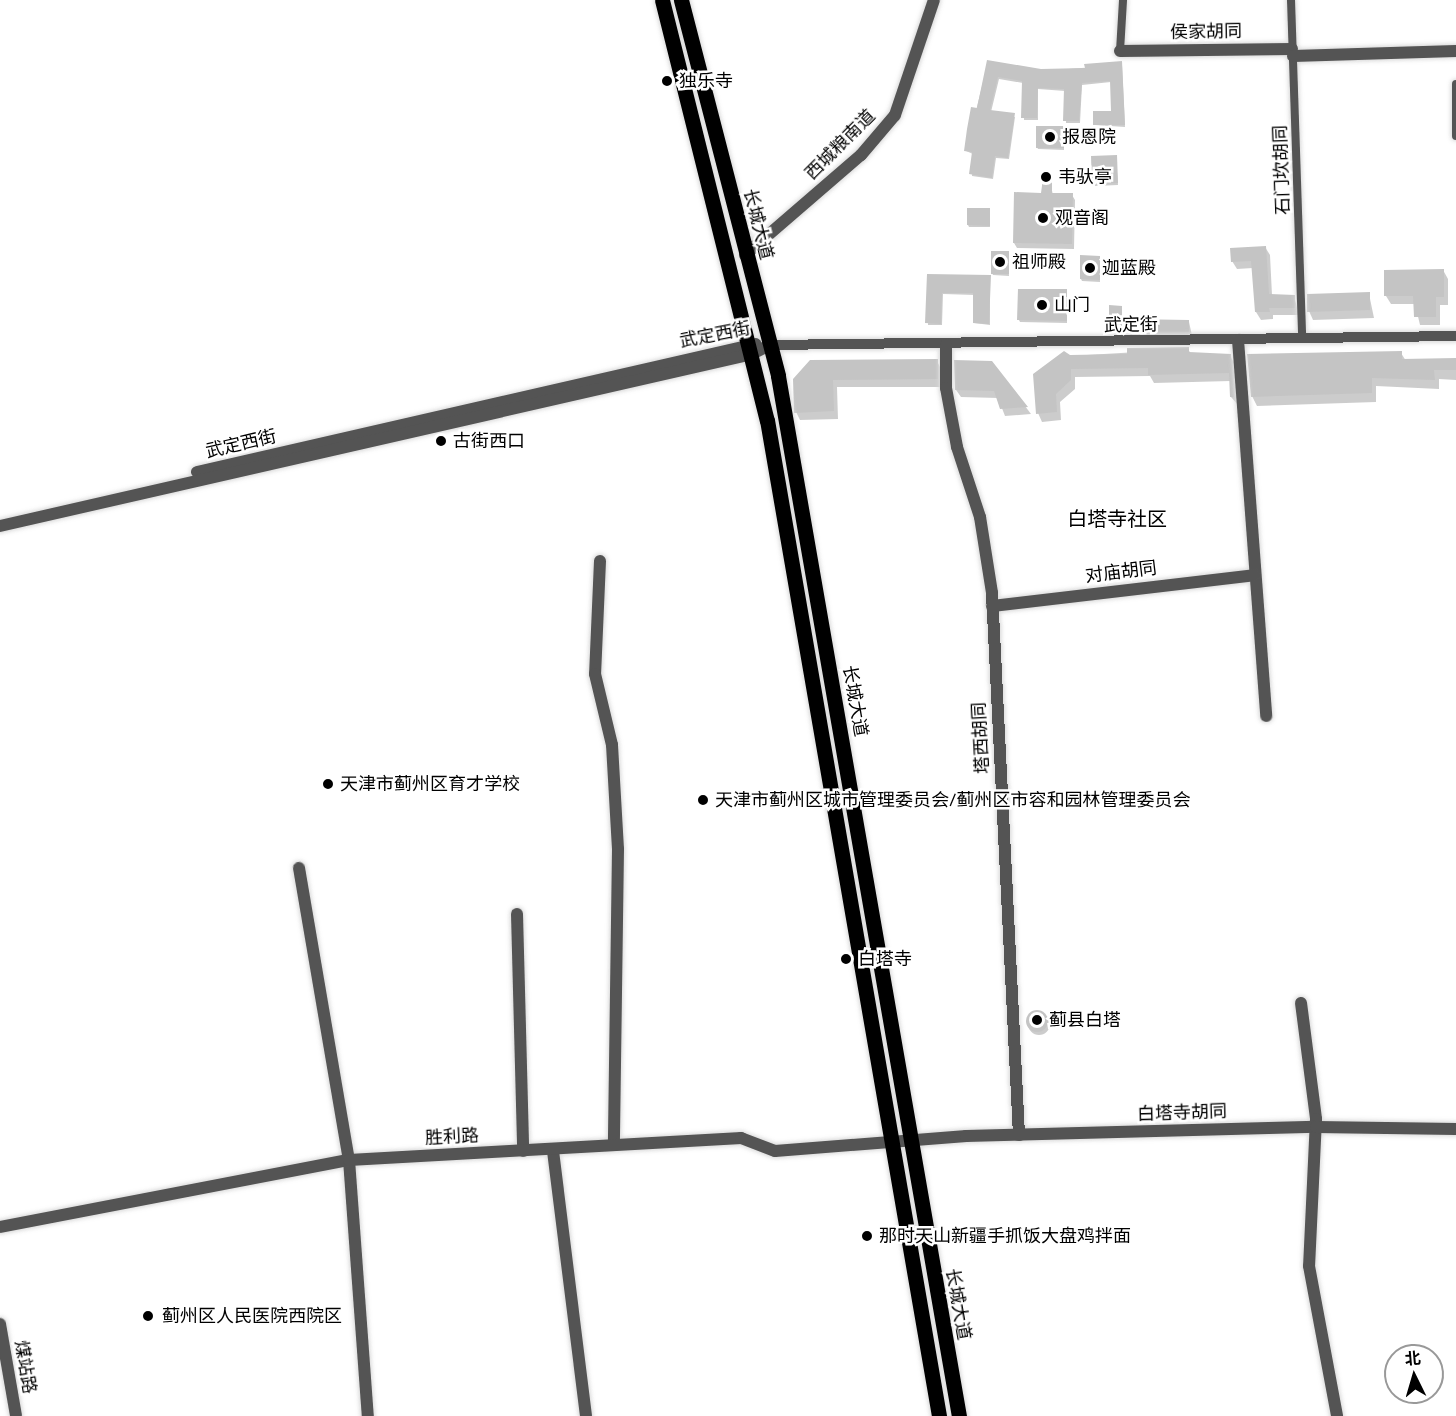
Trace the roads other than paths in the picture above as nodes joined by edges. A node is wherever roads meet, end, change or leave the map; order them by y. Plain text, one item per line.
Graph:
1 (662, 0) edge
2 (681, 0) edge
3 (934, 0) edge
4 (1123, 0) edge
5 (1291, 0) edge
6 (1119, 51) joint
7 (1456, 51) edge
8 (1293, 53) junction
9 (1456, 84) edge
10 (1456, 136) edge
11 (745, 255) junction
12 (1456, 336) edge
13 (1238, 339) junction
14 (1302, 339) junction
15 (770, 345) junction
16 (946, 345) junction
17 (751, 349) junction
18 (0, 518) edge
19 (0, 526) edge
20 (600, 561) dead end
21 (1254, 575) junction
22 (992, 606) junction
23 (1266, 717) dead end
24 (299, 868) dead end
25 (517, 914) dead end
26 (1301, 1003) dead end
27 (1316, 1127) junction
28 (1456, 1129) edge
29 (1019, 1135) junction
30 (908, 1141) junction
31 (614, 1144) junction
32 (891, 1144) junction
33 (523, 1151) junction
34 (553, 1151) junction
35 (349, 1160) junction
36 (0, 1227) edge
37 (0, 1324) edge
38 (16, 1416) edge
39 (368, 1416) edge
40 (586, 1416) edge
41 (939, 1416) edge
42 (959, 1416) edge
43 (1337, 1416) edge

1 - 17 main road, 长城大道
2 - 11 main road, 长城大道
3 - 11 street, 西城粮南道
4 - 6 lane
5 - 8 lane, 石门坎胡同
6 - 8 street, 侯家胡同
7 - 8 street, 侯家胡同
8 - 14 lane, 石门坎胡同
9 - 10 lane
11 - 15 main road, 长城大道
12 - 14 street, 武定街
13 - 14 street, 武定街
13 - 16 street, 武定街
13 - 21 street
15 - 16 street, 武定街
15 - 17 street, 武定西街
15 - 30 main road, 长城大道
16 - 22 street, 塔西胡同
17 - 18 street, 武定西街
17 - 19 street, 武定西街
17 - 32 main road, 长城大道
20 - 31 street
21 - 22 street, 对庙胡同
21 - 23 street
22 - 29 street, 塔西胡同
24 - 35 street
25 - 33 street
26 - 27 street
27 - 28 street, 白塔寺胡同
27 - 29 street, 白塔寺胡同
27 - 43 street
29 - 30 street, 白塔寺胡同
30 - 32 street, 胜利路
30 - 42 main road, 长城大道
31 - 32 street, 胜利路
31 - 34 street, 胜利路
32 - 41 main road, 长城大道
33 - 34 street, 胜利路
33 - 35 street, 胜利路
34 - 40 street
35 - 36 street, 胜利路
35 - 39 street
37 - 38 street, 煤站路

